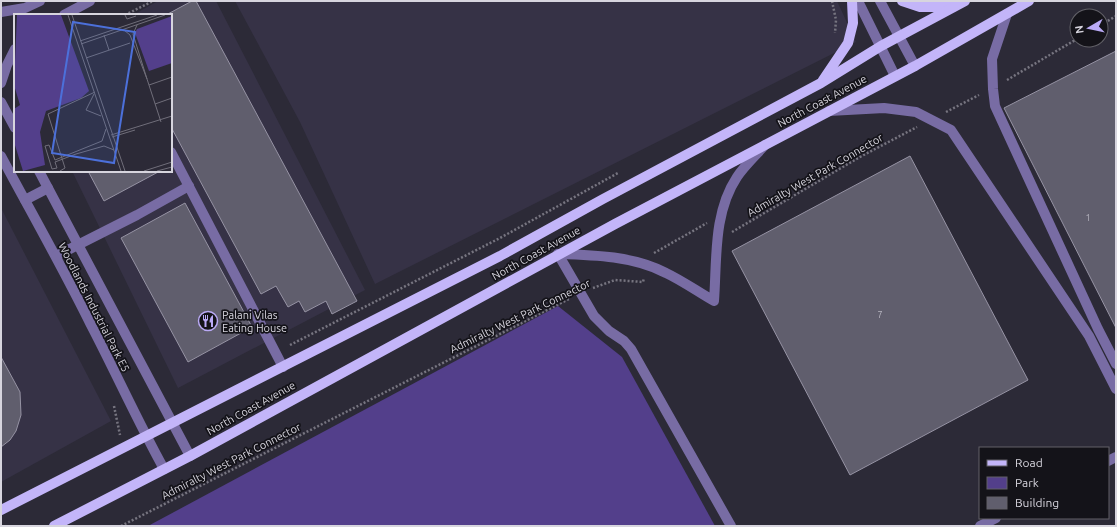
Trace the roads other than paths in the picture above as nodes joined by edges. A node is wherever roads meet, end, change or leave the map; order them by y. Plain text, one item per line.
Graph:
1 (40, 1) edge
2 (90, 1) edge
3 (852, 1) edge
4 (858, 1) edge
5 (880, 1) edge
6 (902, 1) edge
7 (965, 1) edge
8 (1029, 1) edge
9 (954, 6) junction
10 (1, 12) edge
11 (66, 14) edge
12 (1007, 14) junction
13 (900, 36) junction
14 (881, 46) junction
15 (14, 51) edge
16 (916, 66) junction
17 (895, 76) junction
18 (1, 83) edge
19 (821, 84) junction
20 (1, 102) edge
21 (829, 111) junction
22 (14, 126) edge
23 (766, 144) junction
24 (172, 154) edge
25 (1, 156) edge
26 (40, 172) edge
27 (189, 186) junction
28 (48, 188) junction
29 (25, 200) junction
30 (79, 245) junction
31 (558, 254) junction
32 (56, 256) junction
33 (1116, 364) edge
34 (283, 367) junction
35 (1116, 389) edge
36 (173, 423) junction
37 (146, 437) junction
38 (190, 456) junction
39 (164, 469) junction
40 (2, 509) edge
41 (994, 519) edge
42 (54, 526) edge
43 (731, 526) edge
44 (980, 526) edge

1 - 10 street
2 - 11 street
3 - 19 main road
4 - 14 street
5 - 13 street
6 - 9 main road
7 - 9 main road, North Coast Avenue
8 - 12 main road, North Coast Avenue
9 - 13 main road, North Coast Avenue
12 - 16 main road, North Coast Avenue
12 - 33 street
13 - 14 main road, North Coast Avenue
13 - 16 street
14 - 17 street
14 - 19 main road, North Coast Avenue
15 - 18 street
16 - 17 main road, North Coast Avenue
17 - 21 main road, North Coast Avenue
19 - 34 main road, North Coast Avenue
20 - 22 street
21 - 23 main road, North Coast Avenue
21 - 35 street
23 - 31 main road, North Coast Avenue
23 - 31 street
24 - 27 street
25 - 29 street, Woodlands Industrial Park E5
26 - 28 street, Woodlands Industrial Park E5
27 - 30 street
27 - 34 street
28 - 29 street
28 - 30 street, Woodlands Industrial Park E5
29 - 32 street, Woodlands Industrial Park E5
30 - 32 street
30 - 36 street, Woodlands Industrial Park E5
31 - 38 main road, North Coast Avenue
31 - 43 street
32 - 37 street, Woodlands Industrial Park E5
34 - 36 main road, North Coast Avenue
36 - 37 main road, North Coast Avenue
36 - 38 street, Woodlands Industrial Park E5
37 - 39 street, Woodlands Industrial Park E5
37 - 40 main road, North Coast Avenue
38 - 39 main road, North Coast Avenue
39 - 42 main road, North Coast Avenue
41 - 44 street

